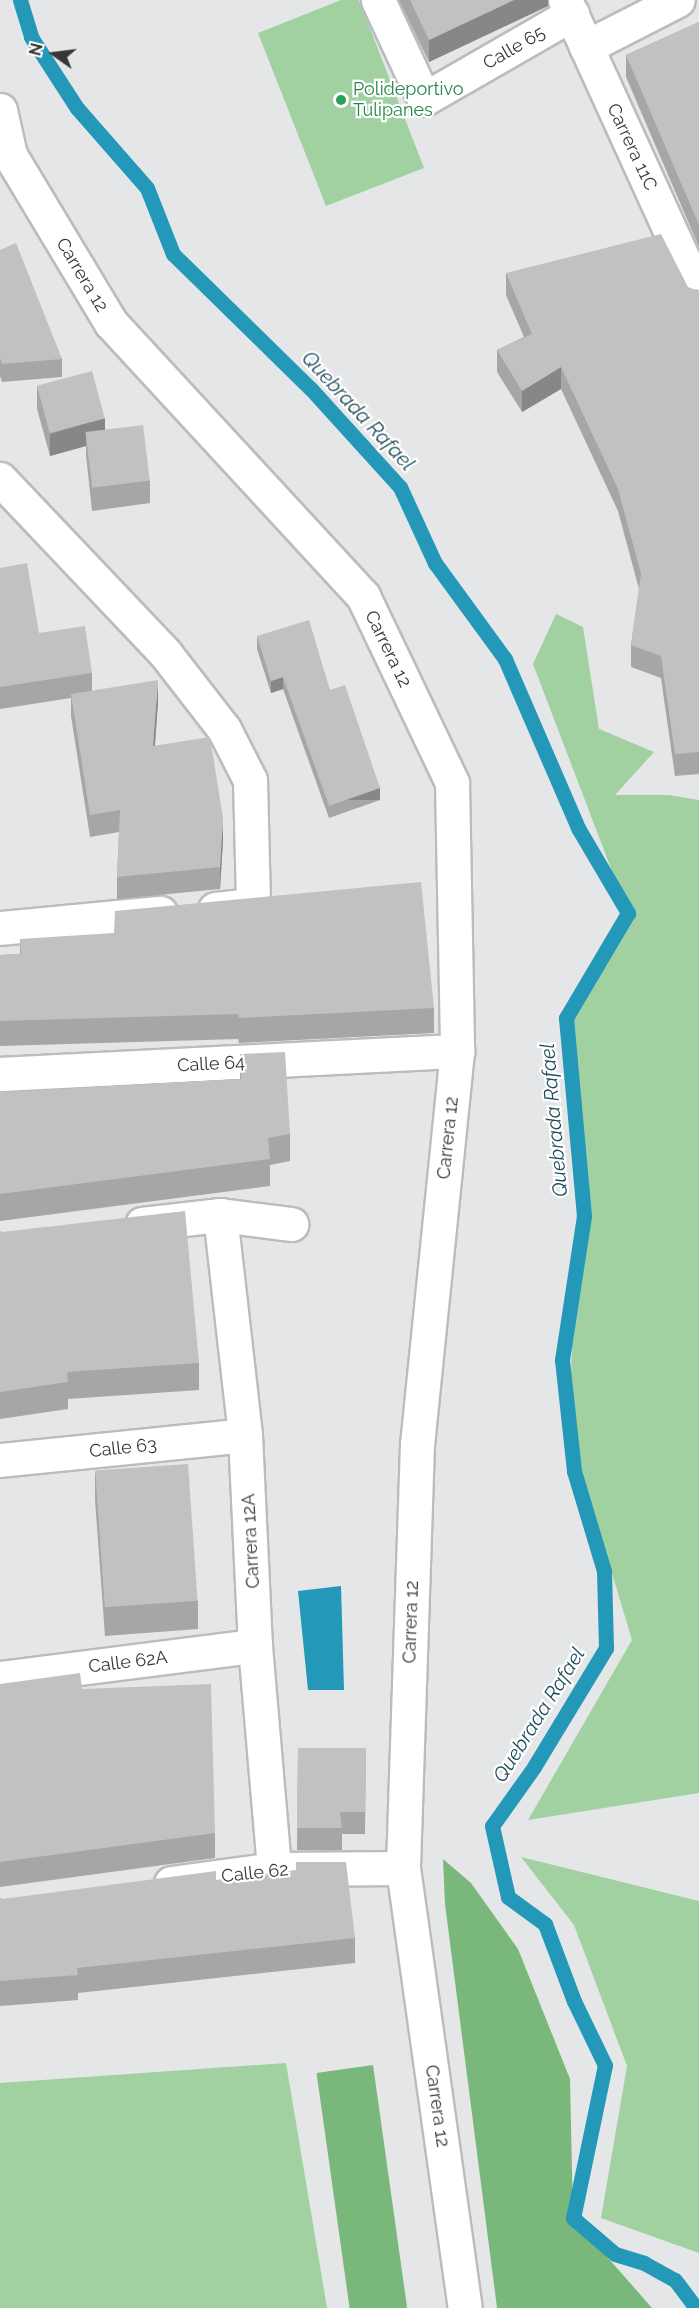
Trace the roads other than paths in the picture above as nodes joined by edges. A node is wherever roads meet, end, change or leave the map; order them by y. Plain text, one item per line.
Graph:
1 (378, 0) edge
2 (678, 0) edge
3 (569, 7) edge
4 (586, 47) junction
5 (0, 110) edge
6 (699, 294) edge
7 (0, 479) edge
8 (0, 928) edge
9 (457, 1052) junction
10 (0, 1074) edge
11 (220, 1215) junction
12 (291, 1224) dead end
13 (116, 1227) edge
14 (245, 1436) junction
15 (0, 1460) edge
16 (255, 1646) junction
17 (0, 1678) edge
18 (404, 1868) junction
19 (274, 1869) junction
20 (137, 1887) edge
21 (465, 2308) edge

1 - 3 street, Calle 65
2 - 4 street
3 - 4 street, Carrera 11C
4 - 6 street, Carrera 11C
5 - 9 street, Carrera 12
7 - 8 street
9 - 10 street, Calle 64
9 - 18 street, Carrera 12
11 - 12 street
11 - 13 street
11 - 14 street, Carrera 12A
14 - 15 street, Calle 63
14 - 16 street, Carrera 12A
16 - 17 street, Calle 62A
16 - 19 street, Carrera 12A
18 - 19 street, Calle 62
18 - 21 street, Carrera 12
19 - 20 street, Calle 62

